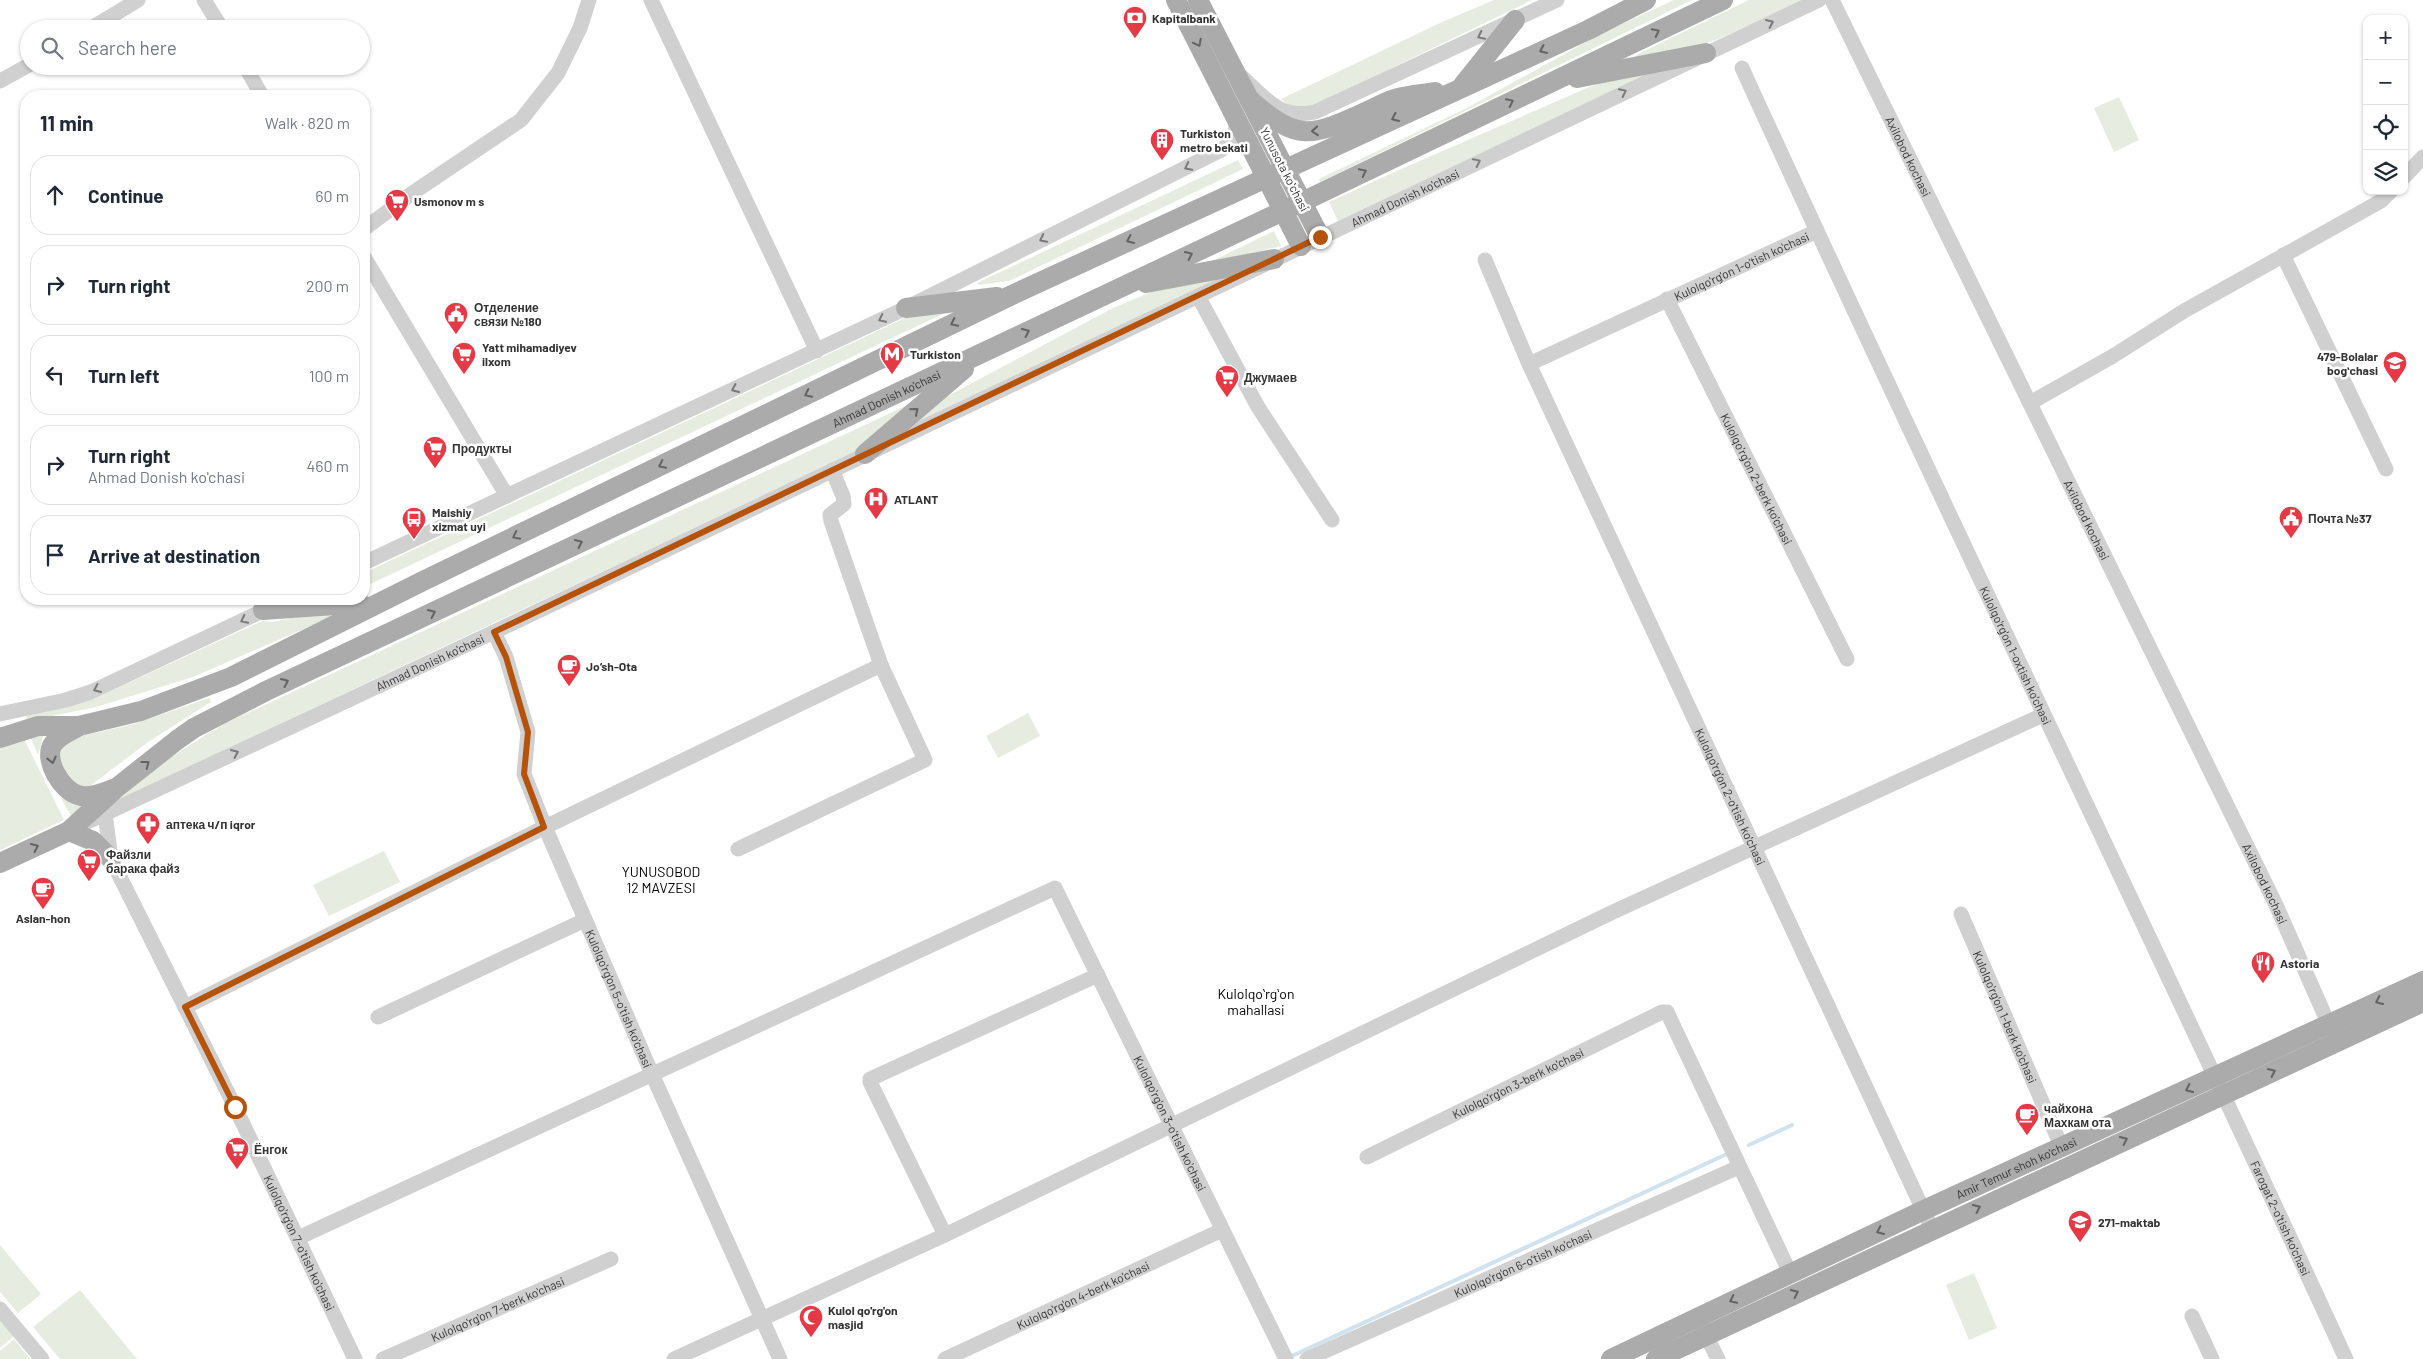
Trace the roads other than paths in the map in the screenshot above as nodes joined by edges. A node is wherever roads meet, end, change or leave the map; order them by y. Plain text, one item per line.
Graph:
1 (138, 0) edge
2 (204, 0) edge
3 (589, 0) edge
4 (651, 0) edge
5 (1176, 0) edge
6 (1198, 0) edge
7 (1557, 0) edge
8 (1623, 0) edge
9 (1646, 0) edge
10 (1723, 0) edge
11 (1819, 0) edge
12 (1832, 0) edge
13 (105, 20) edge
14 (216, 20) edge
15 (1515, 20) junction
16 (1588, 30) junction
17 (1706, 53) junction
18 (1233, 68) junction
19 (1742, 68) dead end
20 (20, 70) edge
21 (250, 75) edge
22 (0, 81) edge
23 (1548, 84) junction
24 (1461, 87) junction
25 (259, 90) edge
26 (1250, 100) junction
27 (1232, 110) junction
28 (2423, 157) edge
29 (1285, 168) junction
30 (2408, 173) edge
31 (1266, 177) junction
32 (2387, 195) edge
33 (1302, 202) junction
34 (1283, 210) junction
35 (370, 225) edge
36 (1817, 231) junction
37 (1320, 237) junction
38 (1301, 246) junction
39 (2283, 255) junction
40 (1274, 259) junction
41 (1485, 260) dead end
42 (370, 266) edge
43 (1117, 289) junction
44 (1014, 294) junction
45 (1198, 296) junction
46 (1667, 299) junction
47 (906, 308) junction
48 (817, 351) junction
49 (982, 353) junction
50 (1529, 364) junction
51 (2030, 403) junction
52 (865, 454) junction
53 (2386, 469) dead end
54 (832, 470) junction
55 (507, 496) junction
56 (1332, 520) dead end
57 (370, 560) edge
58 (423, 581) junction
59 (370, 595) edge
60 (274, 605) edge
61 (334, 605) edge
62 (263, 610) junction
63 (494, 632) junction
64 (1848, 659) dead end
65 (881, 665) junction
66 (2, 709) edge
67 (2043, 715) junction
68 (79, 726) junction
69 (0, 738) edge
70 (108, 801) junction
71 (544, 827) junction
72 (70, 831) junction
73 (1755, 848) junction
74 (738, 849) dead end
75 (111, 859) junction
76 (0, 863) edge
77 (1961, 914) dead end
78 (585, 920) junction
79 (1098, 975) junction
80 (2423, 981) edge
81 (2423, 1002) edge
82 (185, 1007) junction
83 (378, 1017) dead end
84 (2333, 1033) junction
85 (652, 1074) junction
86 (2220, 1085) junction
87 (1172, 1124) junction
88 (2062, 1148) junction
89 (1367, 1157) dead end
90 (1739, 1167) junction
91 (1924, 1210) junction
92 (1932, 1228) junction
93 (1222, 1230) junction
94 (945, 1234) junction
95 (298, 1238) junction
96 (611, 1259) dead end
97 (1790, 1273) junction
98 (0, 1309) edge
99 (2192, 1316) dead end
100 (760, 1318) junction
101 (1702, 1326) junction
102 (42, 1359) edge
103 (355, 1359) edge
104 (383, 1359) edge
105 (674, 1359) edge
106 (780, 1359) edge
107 (945, 1359) edge
108 (1286, 1359) edge
109 (1307, 1359) edge
110 (1611, 1359) edge
111 (1656, 1359) edge
112 (1718, 1359) edge
113 (2212, 1359) edge
114 (2346, 1359) edge

1 - 13 street
2 - 14 street
3 - 35 street
4 - 48 street
5 -> 27 main road, Yunusota koʻchasi
6 - 18 main road
7 - 15 street
8 - 16 main road
9 - 16 main road, Ahmad Donish ko'chasi
23 -> 10 main road, Ahmad Donish ko'chasi
17 -> 11 street, Ahmad Donish ko'chasi
12 - 51 street, Axilobod kochasi
15 -> 18 street
15 - 24 main road
16 -> 24 main road, Ahmad Donish ko'chasi
17 - 23 main road
37 -> 17 street, Ahmad Donish ko'chasi
18 - 26 main road, Yunusota koʻchasi
19 - 36 street, Kulolqo'rg'on 1-o'tish ko'chasi
20 - 22 street
21 - 25 street
33 -> 23 main road, Ahmad Donish ko'chasi
24 -> 26 main road
24 -> 29 main road, Ahmad Donish ko'chasi
26 - 29 main road, Yunusota koʻchasi
27 - 31 main road, Yunusota koʻchasi
27 -> 47 street
28 - 30 street
29 - 31 main road, Ahmad Donish ko'chasi
29 - 33 main road, Yunusota koʻchasi
31 - 34 main road, Yunusota koʻchasi
31 -> 44 main road, Ahmad Donish ko'chasi
32 - 39 street
33 - 34 main road, Ahmad Donish ko'chasi
33 - 37 main road, Yunusota koʻchasi
34 - 38 main road, Yunusota koʻchasi
43 -> 34 main road, Ahmad Donish ko'chasi
36 - 46 street, Kulolqo'rg'on 1-o'tish ko'chasi
36 - 67 street, Kulolqo'rg'on 1-oxtish ko'chasi
37 - 38 street, Ahmad Donish ko'chasi
38 - 40 street, Ahmad Donish ko'chasi
39 - 51 street
39 - 53 street
40 - 43 main road
40 - 45 street, Ahmad Donish ko'chasi
41 - 50 street, Kulolqo'rg'on 2-o'tish ko'chasi
42 - 55 street
49 -> 43 main road, Ahmad Donish ko'chasi
44 - 47 main road
44 -> 58 main road, Ahmad Donish ko'chasi
45 - 52 street, Ahmad Donish ko'chasi
45 - 56 street
46 - 50 street, Kulolqo'rg'on 1-o'tish ko'chasi
46 - 64 street, Kulolqo'rg'on 2-berk ko'chasi
47 -> 48 street
48 -> 55 street
52 -> 49 main road
70 -> 49 main road, Ahmad Donish ko'chasi
50 - 73 street, Kulolqo'rg'on 2-o'tish ko'chasi
51 - 84 street, Axilobod kochasi
52 - 54 street, Ahmad Donish ko'chasi
54 - 63 street, Ahmad Donish ko'chasi
54 - 65 street
55 - 57 street
58 - 59 main road
58 - 68 main road, Ahmad Donish ko'chasi
60 - 62 street
61 - 62 main road
62 -> 66 street
70 -> 63 street, Ahmad Donish ko'chasi
63 - 71 street, Kulolqo'rg'on 5-o'tish ko'chasi
65 - 71 street
65 - 74 street
67 - 73 street
67 - 86 street, Kulolqo'rg'on 1-oxtish ko'chasi
68 - 69 main road, Ahmad Donish ko'chasi
68 -> 70 main road, Ahmad Donish ko'chasi
70 - 72 main road, Ahmad Donish ko'chasi
70 - 75 street, Kulolqo'rg'on 7-o'tish ko'chasi
71 - 78 street, Kulolqo'rg'on 5-o'tish ko'chasi
71 - 82 street
72 - 75 main road
76 -> 72 main road, Ahmad Donish ko'chasi
73 - 87 street
73 - 91 street, Kulolqo'rg'on 2-o'tish ko'chasi
75 - 82 street, Kulolqo'rg'on 7-o'tish ko'chasi
77 - 88 street, Kulolqo'rg'on 1-berk ko'chasi
78 - 83 street
78 - 85 street, Kulolqo'rg'on 5-o'tish ko'chasi
79 - 85 street, Kulolqo'rg'on 3-o'tish ko'chasi
79 - 87 street, Kulolqo'rg'on 3-o'tish ko'chasi
79 - 94 street
80 -> 84 main road, Amir Temur shoh ko'chasi
81 - 84 main road, Amir Temur shoh ko'chasi
82 - 95 street, Kulolqo'rg'on 7-o'tish ko'chasi
84 - 86 main road, Amir Temur shoh ko'chasi
85 - 95 street
85 - 100 street, Kulolqo'rg'on 5-o'tish ko'chasi
86 -> 88 main road, Amir Temur shoh ko'chasi
92 -> 86 main road, Amir Temur shoh ko'chasi
86 - 114 street, Farogat 2-o'tish ko'chasi
87 - 93 street, Kulolqo'rg'on 3-o'tish ko'chasi
87 - 94 street
88 - 91 main road, Amir Temur shoh ko'chasi
89 - 90 street, Kulolqo'rg'on 3-berk ko'chasi
90 - 97 street
90 - 109 street, Kulolqo'rg'on 6-o'tish ko'chasi
91 - 92 street, Kulolqo'rg'on 2-o'tish ko'chasi
91 -> 97 main road, Amir Temur shoh ko'chasi
101 -> 92 main road, Amir Temur shoh ko'chasi
93 - 107 street, Kulolqo'rg'on 4-berk ko'chasi
93 - 108 street, Kulolqo'rg'on 3-o'tish ko'chasi
94 - 100 street
95 - 103 street, Kulolqo'rg'on 7-o'tish ko'chasi
96 - 104 street, Kulolqo'rg'on 7-berk ko'chasi
97 -> 101 main road, Amir Temur shoh ko'chasi
98 - 102 street
99 - 113 street
100 - 105 street
100 - 106 street, Kulolqo'rg'on 5-o'tish ko'chasi
101 - 110 main road, Amir Temur shoh ko'chasi
101 - 111 main road, Amir Temur shoh ko'chasi
101 - 112 street

